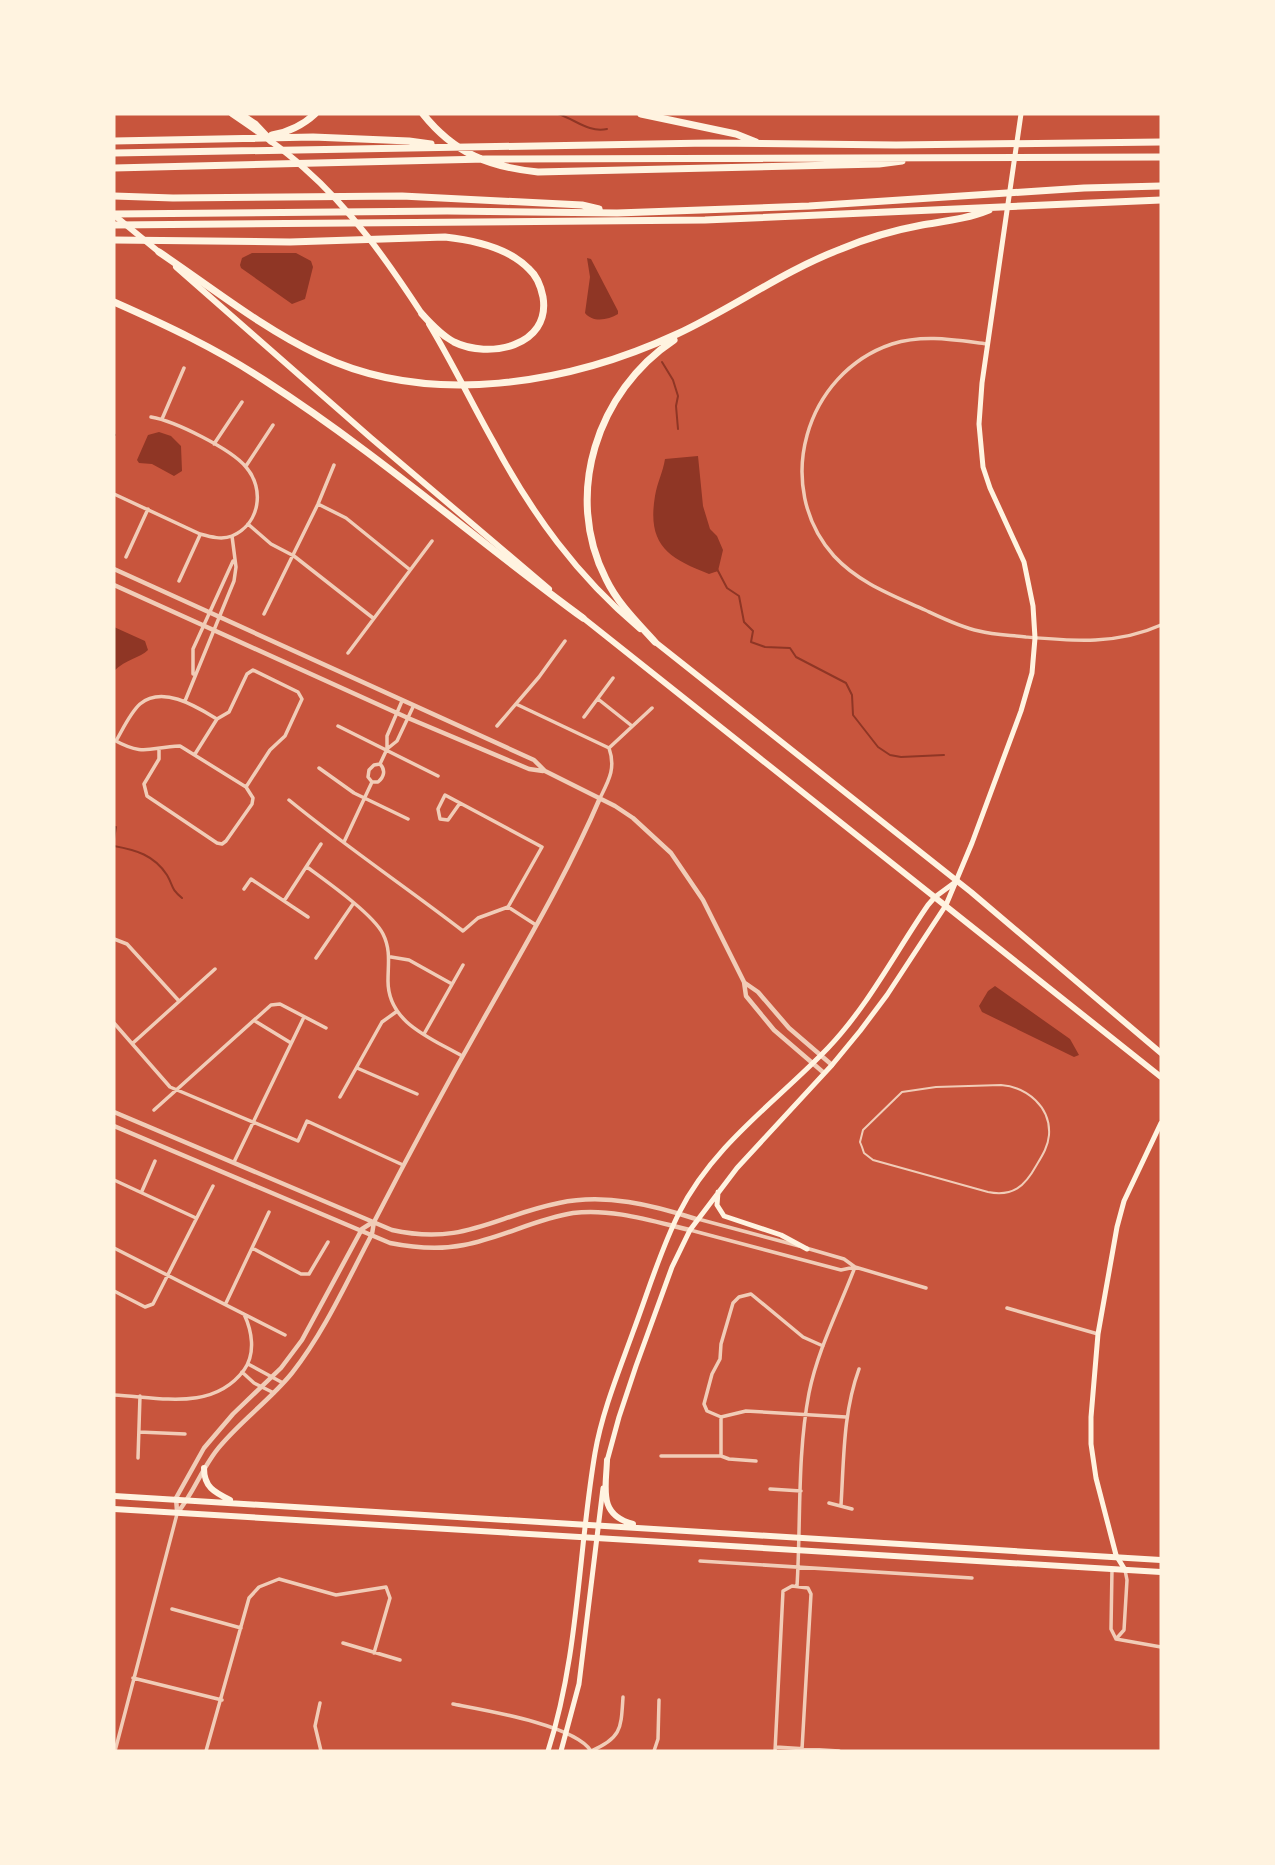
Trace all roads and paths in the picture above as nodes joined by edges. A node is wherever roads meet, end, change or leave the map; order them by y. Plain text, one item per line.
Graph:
1 (232, 114) edge
2 (240, 114) edge
3 (315, 114) edge
4 (423, 114) edge
5 (641, 114) edge
6 (1020, 117) edge
7 (253, 125) junction
8 (255, 139) junction
9 (114, 141) edge
10 (271, 141) joint
11 (1161, 142) edge
12 (760, 144) junction
13 (452, 147) junction
14 (114, 153) edge
15 (923, 157) junction
16 (1161, 157) edge
17 (114, 167) edge
18 (1161, 186) edge
19 (114, 196) edge
20 (1161, 200) edge
21 (996, 207) junction
22 (617, 213) junction
23 (114, 214) edge
24 (114, 225) edge
25 (114, 240) edge
26 (159, 252) junction
27 (114, 302) edge
28 (422, 313) junction
29 (719, 315) junction
30 (988, 345) junction
31 (184, 369) dead end
32 (242, 402) dead end
33 (151, 417) dead end
34 (162, 419) junction
35 (273, 425) dead end
36 (214, 444) junction
37 (246, 466) junction
38 (334, 466) dead end
39 (114, 494) edge
40 (318, 504) junction
41 (148, 509) junction
42 (248, 524) junction
43 (200, 534) junction
44 (232, 536) junction
45 (432, 541) dead end
46 (294, 556) junction
47 (126, 557) dead end
48 (234, 559) junction
49 (114, 569) edge
50 (410, 569) junction
51 (179, 580) dead end
52 (114, 585) edge
53 (209, 613) junction
54 (264, 614) dead end
55 (218, 617) junction
56 (373, 618) junction
57 (583, 618) junction
58 (1161, 625) edge
59 (203, 626) junction
60 (212, 631) junction
61 (1035, 638) junction
62 (565, 641) dead end
63 (655, 642) junction
64 (348, 653) dead end
65 (193, 677) junction
66 (613, 678) dead end
67 (598, 699) junction
68 (185, 701) junction
69 (402, 701) junction
70 (516, 704) junction
71 (413, 707) junction
72 (652, 708) dead end
73 (397, 714) junction
74 (584, 717) dead end
75 (217, 719) junction
76 (408, 719) junction
77 (338, 726) dead end
78 (497, 726) dead end
79 (632, 726) junction
80 (115, 741) edge
81 (609, 748) junction
82 (159, 749) junction
83 (387, 749) junction
84 (195, 754) junction
85 (380, 764) junction
86 (319, 768) dead end
87 (545, 771) junction
88 (438, 776) dead end
89 (372, 782) junction
90 (246, 787) junction
91 (600, 798) junction
92 (364, 799) junction
93 (289, 800) dead end
94 (460, 803) junction
95 (408, 819) dead end
96 (344, 842) junction
97 (321, 844) dead end
98 (307, 867) junction
99 (957, 881) junction
100 (244, 889) dead end
101 (935, 897) junction
102 (284, 901) junction
103 (353, 904) junction
104 (946, 905) junction
105 (508, 907) junction
106 (308, 916) dead end
107 (536, 925) junction
108 (114, 939) edge
109 (390, 957) junction
110 (316, 958) dead end
111 (463, 965) dead end
112 (215, 969) dead end
113 (744, 982) junction
114 (452, 984) junction
115 (179, 1001) junction
116 (396, 1012) junction
117 (304, 1017) junction
118 (255, 1021) junction
119 (114, 1023) edge
120 (326, 1028) dead end
121 (424, 1034) junction
122 (132, 1043) junction
123 (291, 1043) junction
124 (1161, 1053) edge
125 (463, 1056) junction
126 (820, 1056) junction
127 (812, 1064) junction
128 (832, 1065) junction
129 (357, 1068) junction
130 (824, 1073) junction
131 (1161, 1077) edge
132 (178, 1089) junction
133 (417, 1094) dead end
134 (340, 1097) dead end
135 (154, 1110) dead end
136 (114, 1112) edge
137 (875, 1117) joint
138 (252, 1123) junction
139 (1161, 1123) edge
140 (114, 1126) edge
141 (155, 1161) dead end
142 (234, 1162) junction
143 (403, 1165) junction
144 (114, 1180) edge
145 (213, 1186) dead end
146 (718, 1190) junction
147 (141, 1192) junction
148 (269, 1212) dead end
149 (679, 1213) junction
150 (196, 1218) junction
151 (696, 1219) junction
152 (374, 1222) junction
153 (673, 1226) junction
154 (362, 1229) junction
155 (690, 1230) junction
156 (372, 1234) junction
157 (328, 1242) dead end
158 (114, 1248) edge
159 (252, 1248) junction
160 (807, 1249) junction
161 (855, 1267) junction
162 (166, 1274) junction
163 (926, 1288) dead end
164 (114, 1291) edge
165 (226, 1303) junction
166 (1007, 1308) dead end
167 (244, 1314) junction
168 (1098, 1334) junction
169 (285, 1335) dead end
170 (822, 1346) junction
171 (248, 1364) junction
172 (859, 1369) dead end
173 (242, 1373) junction
174 (271, 1378) junction
175 (283, 1383) junction
176 (262, 1387) junction
177 (274, 1393) junction
178 (114, 1395) edge
179 (140, 1396) junction
180 (806, 1416) junction
181 (721, 1417) junction
182 (846, 1417) junction
183 (139, 1432) junction
184 (185, 1434) dead end
185 (661, 1456) dead end
186 (721, 1456) junction
187 (138, 1458) dead end
188 (607, 1460) junction
189 (756, 1461) dead end
190 (204, 1468) junction
191 (770, 1489) dead end
192 (801, 1491) junction
193 (114, 1496) edge
194 (176, 1498) junction
195 (188, 1499) junction
196 (235, 1502) junction
197 (829, 1503) dead end
198 (842, 1505) junction
199 (114, 1509) edge
200 (852, 1509) dead end
201 (178, 1512) junction
202 (586, 1524) junction
203 (598, 1525) junction
204 (659, 1528) junction
205 (584, 1536) junction
206 (597, 1537) junction
207 (798, 1537) junction
208 (798, 1550) junction
209 (1116, 1555) junction
210 (1161, 1560) edge
211 (700, 1561) dead end
212 (798, 1567) junction
213 (1112, 1569) junction
214 (1125, 1570) junction
215 (1161, 1572) edge
216 (972, 1578) dead end
217 (797, 1586) junction
218 (172, 1609) dead end
219 (241, 1628) junction
220 (1116, 1639) junction
221 (343, 1643) dead end
222 (1161, 1647) edge
223 (374, 1653) junction
224 (400, 1660) dead end
225 (133, 1678) junction
226 (623, 1697) dead end
227 (222, 1700) junction
228 (659, 1700) dead end
229 (320, 1703) dead end
230 (453, 1704) dead end
231 (554, 1729) junction
232 (566, 1733) junction
233 (775, 1749) edge
234 (802, 1749) junction
235 (115, 1751) edge
236 (206, 1751) edge
237 (321, 1751) edge
238 (548, 1751) edge
239 (561, 1751) edge
240 (591, 1751) edge
241 (654, 1751) edge
242 (839, 1751) edge

1 - 7 main road
2 - 7 highway
3 - 8 highway
4 - 15 highway
5 - 12 highway
6 - 30 main road
7 - 10 highway
8 - 9 highway
8 - 13 highway
10 - 28 main road
11 - 12 highway
12 - 13 highway
13 - 14 highway
15 - 16 highway
15 - 17 highway
18 - 22 highway
19 - 22 highway
20 - 21 highway
21 - 24 highway
21 - 29 highway
22 - 23 highway
23 - 26 main road
25 - 28 highway
26 - 29 highway
26 - 57 main road
27 - 57 highway
28 - 63 main road
29 - 63 highway
30 - 61 main road
30 - 61 street
31 - 34 street
32 - 36 street
33 - 34 street
34 - 36 street
35 - 37 street
36 - 37 street
37 - 42 street
38 - 40 street
39 - 41 street
40 - 46 street
40 - 50 street
41 - 43 street
41 - 47 street
42 - 44 street
42 - 46 street
43 - 44 street
43 - 51 street
44 - 48 street
45 - 50 street
46 - 54 street
46 - 56 street
48 - 53 street
48 - 55 street
49 - 53 street
50 - 56 street
52 - 59 street
53 - 55 street
53 - 59 street
55 - 60 street
55 - 69 street
56 - 64 street
57 - 101 main road
58 - 61 street
59 - 60 street
59 - 65 street
60 - 65 street
60 - 73 street
61 - 99 main road
62 - 70 street
63 - 99 main road
65 - 68 street
66 - 67 street
67 - 74 street
67 - 79 street
68 - 75 street
68 - 80 street
69 - 71 street
69 - 73 street
70 - 78 street
70 - 81 street
71 - 76 street
71 - 87 street
72 - 79 street
73 - 76 street
73 - 83 street
75 - 84 street
75 - 90 street
76 - 83 street
76 - 87 street
77 - 83 street
79 - 81 street
80 - 82 street
81 - 91 street
82 - 84 street
82 - 90 street
83 - 85 street
83 - 88 street
84 - 90 street
85 - 89 street
85 - 89 street
86 - 92 street
87 - 91 street
89 - 92 street
91 - 107 street
91 - 113 street
92 - 95 street
92 - 96 street
93 - 96 street
94 - 94 street
94 - 105 street
96 - 105 street
97 - 98 street
98 - 102 street
98 - 103 street
99 - 101 main road
99 - 104 main road
99 - 124 main road
100 - 102 street
101 - 104 main road
101 - 126 main road
102 - 106 street
103 - 109 street
103 - 110 street
104 - 128 main road
104 - 131 main road
105 - 107 street
107 - 125 street
108 - 115 street
109 - 114 street
109 - 116 street
111 - 114 street
112 - 115 street
113 - 126 street
113 - 127 street
114 - 121 street
115 - 122 street
116 - 121 street
116 - 129 street
117 - 118 street
117 - 120 street
117 - 123 street
118 - 123 street
118 - 132 street
119 - 122 street
121 - 125 street
122 - 132 street
123 - 138 street
125 - 143 street
126 - 127 main road
126 - 128 street
127 - 130 street
127 - 149 main road
128 - 130 main road
129 - 133 street
129 - 134 street
130 - 146 main road
132 - 135 street
132 - 138 street
136 - 142 street
137 - 137 lane
138 - 142 street
138 - 143 street
139 - 168 main road
140 - 154 street
141 - 147 street
142 - 152 street
143 - 152 street
144 - 147 street
145 - 150 street
146 - 151 main road
146 - 160 main road
147 - 150 street
148 - 159 street
149 - 151 street
149 - 152 street
149 - 153 main road
150 - 162 street
151 - 155 main road
151 - 160 street
152 - 154 street
152 - 156 street
153 - 155 street
153 - 156 street
153 - 202 main road
154 - 156 street
154 - 174 street
155 - 161 street
155 - 188 main road
156 - 175 street
157 - 159 street
158 - 162 street
159 - 165 street
160 - 161 street
161 - 163 street
161 - 170 street
162 - 164 street
162 - 165 street
165 - 167 street
166 - 168 street
167 - 169 street
167 - 171 street
168 - 209 main road
170 - 180 street
170 - 181 street
171 - 173 street
171 - 174 street
172 - 182 street
173 - 176 street
173 - 179 street
174 - 175 street
174 - 176 street
175 - 177 street
176 - 177 street
176 - 194 street
177 - 190 street
178 - 179 street
179 - 183 street
180 - 181 street
180 - 182 street
180 - 192 street
181 - 186 street
182 - 198 street
183 - 184 street
183 - 187 street
185 - 186 street
186 - 189 street
188 - 203 main road
188 - 204 main road
190 - 195 street
190 - 196 main road
191 - 192 street
192 - 207 street
193 - 194 main road
194 - 195 main road
194 - 201 street
195 - 196 main road
195 - 201 street
196 - 202 main road
197 - 198 street
198 - 200 street
199 - 201 main road
201 - 205 main road
201 - 225 street
202 - 203 main road
202 - 205 main road
203 - 204 main road
203 - 206 main road
204 - 207 main road
205 - 206 main road
205 - 231 main road
206 - 208 main road
206 - 232 main road
207 - 208 street
207 - 209 main road
208 - 212 street
208 - 213 main road
209 - 210 main road
209 - 213 main road
209 - 214 main road
211 - 212 street
212 - 216 street
212 - 217 street
213 - 214 main road
213 - 220 street
214 - 215 main road
214 - 220 street
217 - 233 street
217 - 234 street
218 - 219 street
219 - 223 street
219 - 227 street
220 - 222 street
221 - 223 street
223 - 224 street
225 - 227 street
225 - 235 street
226 - 240 street
227 - 236 street
228 - 241 street
229 - 237 street
230 - 231 street
231 - 232 street
231 - 238 main road
232 - 239 main road
232 - 240 street
233 - 234 street
234 - 242 street

